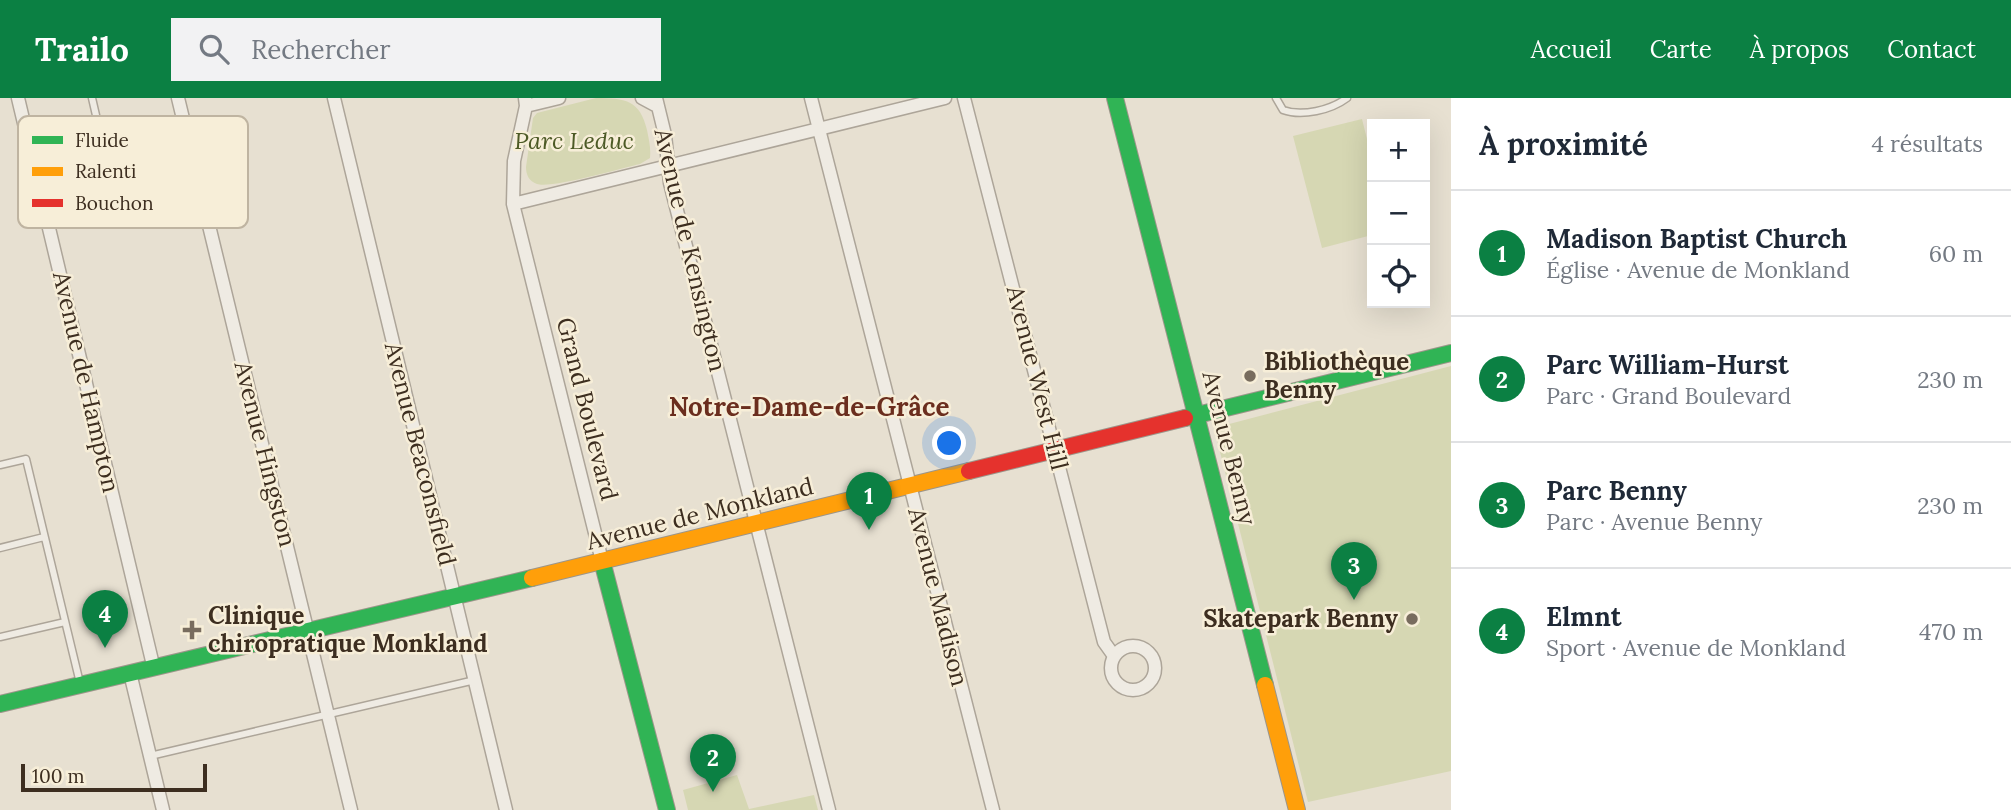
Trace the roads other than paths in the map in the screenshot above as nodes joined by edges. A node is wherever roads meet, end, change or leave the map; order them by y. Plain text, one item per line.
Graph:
1 (18, 98) edge
2 (92, 98) edge
3 (178, 98) edge
4 (334, 98) edge
5 (558, 98) edge
6 (642, 98) edge
7 (811, 98) edge
8 (945, 98) edge
9 (964, 98) edge
10 (1115, 98) edge
11 (1276, 98) edge
12 (1346, 98) edge
13 (655, 101) edge
14 (525, 102) edge
15 (22, 116) edge
16 (96, 116) edge
17 (182, 116) edge
18 (819, 130) junction
19 (668, 168) junction
20 (513, 204) junction
21 (49, 228) edge
22 (209, 228) edge
23 (1451, 353) edge
24 (1196, 415) junction
25 (1055, 450) junction
26 (0, 465) edge
27 (910, 485) junction
28 (757, 524) junction
29 (44, 537) junction
30 (0, 548) edge
31 (602, 561) junction
32 (455, 597) junction
33 (65, 622) junction
34 (307, 632) junction
35 (0, 638) edge
36 (1114, 656) dead end
37 (153, 665) junction
38 (130, 673) junction
39 (475, 680) junction
40 (80, 685) junction
41 (0, 704) edge
42 (327, 714) junction
43 (150, 755) junction
44 (163, 810) edge
45 (351, 810) edge
46 (506, 810) edge
47 (667, 810) edge
48 (829, 810) edge
49 (993, 810) edge
50 (1297, 810) edge

1 - 15 street, Avenue de Hampton
2 - 16 lane
3 - 17 street, Avenue Hingston
4 - 32 street, Avenue Beaconsfield
5 - 14 street
6 - 13 street
7 - 18 street, Avenue Madison
8 - 18 street
9 - 25 street, Avenue West Hill
10 - 24 street, Avenue Benny
11 - 12 lane
13 - 19 street, Avenue de Kensington
14 - 20 street, Grand Boulevard
18 - 19 street
18 - 27 street, Avenue Madison
19 - 20 street
19 - 28 street, Avenue de Kensington
20 - 31 street, Grand Boulevard
21 - 37 street, Avenue de Hampton
22 - 34 street, Avenue Hingston
23 - 24 street, Avenue de Monkland
24 - 25 street, Avenue de Monkland
24 - 50 street, Avenue Benny
25 - 27 street, Avenue de Monkland
25 - 36 street, Avenue West Hill
26 - 29 lane
27 - 28 street, Avenue de Monkland
27 - 49 street, Avenue Madison
28 - 31 street, Avenue de Monkland
28 - 48 street, Avenue de Kensington
29 - 30 lane
29 - 33 lane
31 - 32 street, Avenue de Monkland
31 - 47 street, Grand Boulevard
32 - 34 street, Avenue de Monkland
32 - 39 street, Avenue Beaconsfield
33 - 35 lane
33 - 40 lane
34 - 37 street, Avenue de Monkland
34 - 42 street, Avenue Hingston
37 - 38 street, Avenue de Monkland
38 - 40 street, Avenue de Monkland
38 - 43 street
39 - 42 lane
39 - 46 street, Avenue Beaconsfield
40 - 41 street, Avenue de Monkland
42 - 43 lane
42 - 45 street, Avenue Hingston
43 - 44 street

